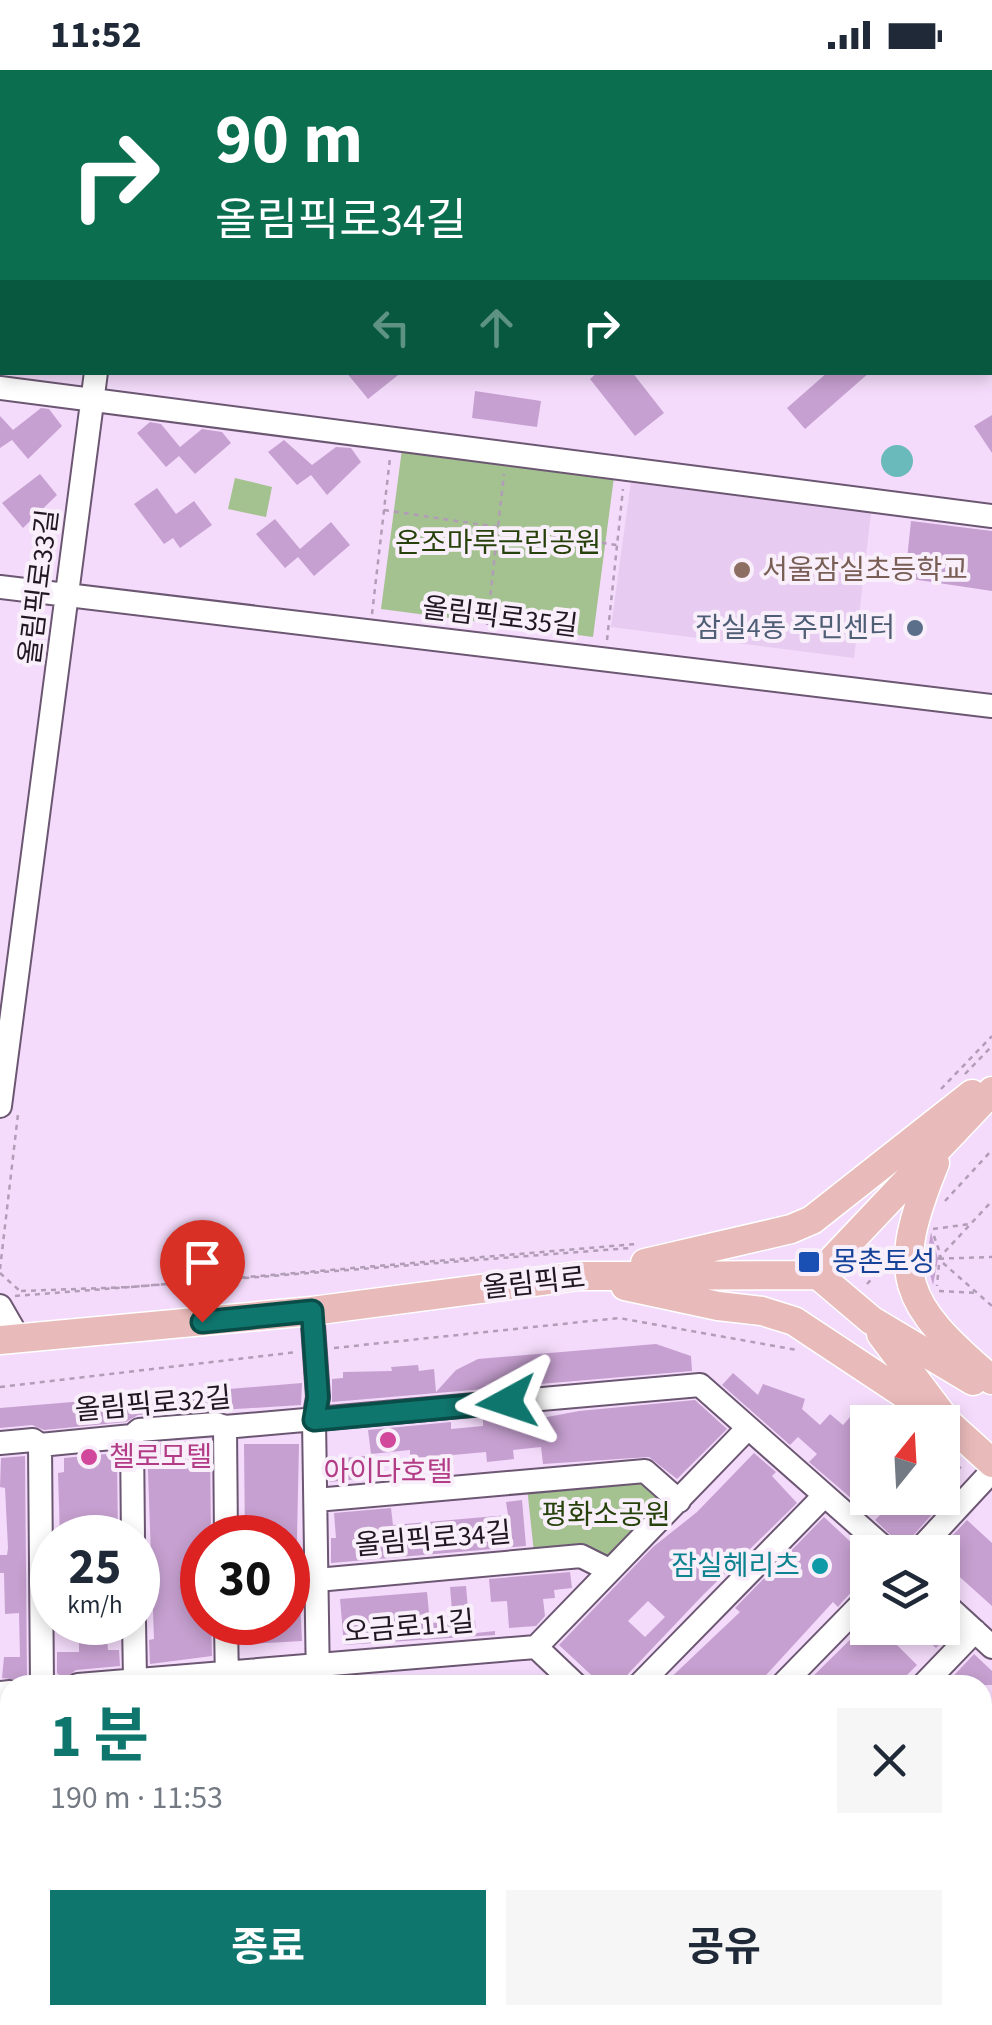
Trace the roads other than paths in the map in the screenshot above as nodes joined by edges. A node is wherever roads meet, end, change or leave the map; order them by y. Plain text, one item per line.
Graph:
1 (96, 375) edge
2 (0, 388) edge
3 (92, 400) junction
4 (992, 516) edge
5 (0, 586) edge
6 (68, 595) junction
7 (992, 706) edge
8 (992, 1078) edge
9 (992, 1092) edge
10 (0, 1106) edge
11 (941, 1149) junction
12 (580, 1276) junction
13 (818, 1276) junction
14 (7, 1301) edge
15 (312, 1311) junction
16 (871, 1320) junction
17 (9, 1340) edge
18 (992, 1380) edge
19 (992, 1392) edge
20 (921, 1405) edge
21 (935, 1405) edge
22 (314, 1420) junction
23 (225, 1427) junction
24 (748, 1428) junction
25 (960, 1434) edge
26 (132, 1436) junction
27 (0, 1442) edge
28 (40, 1445) junction
29 (992, 1463) edge
30 (992, 1471) edge
31 (824, 1496) junction
32 (316, 1500) junction
33 (678, 1501) junction
34 (133, 1515) edge
35 (226, 1515) edge
36 (869, 1535) edge
37 (933, 1535) edge
38 (609, 1570) junction
39 (318, 1580) junction
40 (850, 1615) edge
41 (960, 1617) edge
42 (984, 1639) edge
43 (138, 1645) edge
44 (226, 1645) edge
45 (536, 1647) junction
46 (42, 1675) edge
47 (143, 1675) edge
48 (227, 1675) edge
49 (318, 1675) edge
50 (565, 1675) edge
51 (648, 1675) edge
52 (792, 1675) edge
53 (936, 1675) edge

1 - 3 street, 올림픽로33길
2 - 3 street
3 - 4 street
3 - 6 street, 올림픽로33길
5 - 6 street, 올림픽로35길
6 - 7 street, 올림픽로35길
6 - 10 street, 올림픽로33길
8 - 12 main road
9 - 11 main road
11 - 13 main road
11 - 18 main road
12 - 13 main road, 올림픽로
12 - 15 main road, 올림픽로
12 - 20 main road
13 - 16 main road
14 - 17 street
15 - 17 main road, 올림픽로
15 - 22 street, 올림픽로34길
16 - 19 main road
16 - 21 main road
22 - 23 street, 올림픽로32길
22 - 24 street
22 - 32 street, 올림픽로34길
23 - 26 street, 올림픽로32길
23 - 35 street
24 - 31 street
24 - 33 street
25 - 29 main road
26 - 28 street, 올림픽로32길
26 - 34 street
27 - 28 street, 올림픽로32길
28 - 46 street
30 - 37 street
31 - 36 street
31 - 51 street
32 - 33 street, 올림픽로34길
32 - 39 street, 올림픽로34길
33 - 38 street
38 - 39 street, 올림픽로34길
38 - 45 street
39 - 49 street, 올림픽로34길
40 - 52 street
41 - 42 street
42 - 53 street
43 - 47 street
44 - 48 street
45 - 49 street, 오금로11길
45 - 50 street

